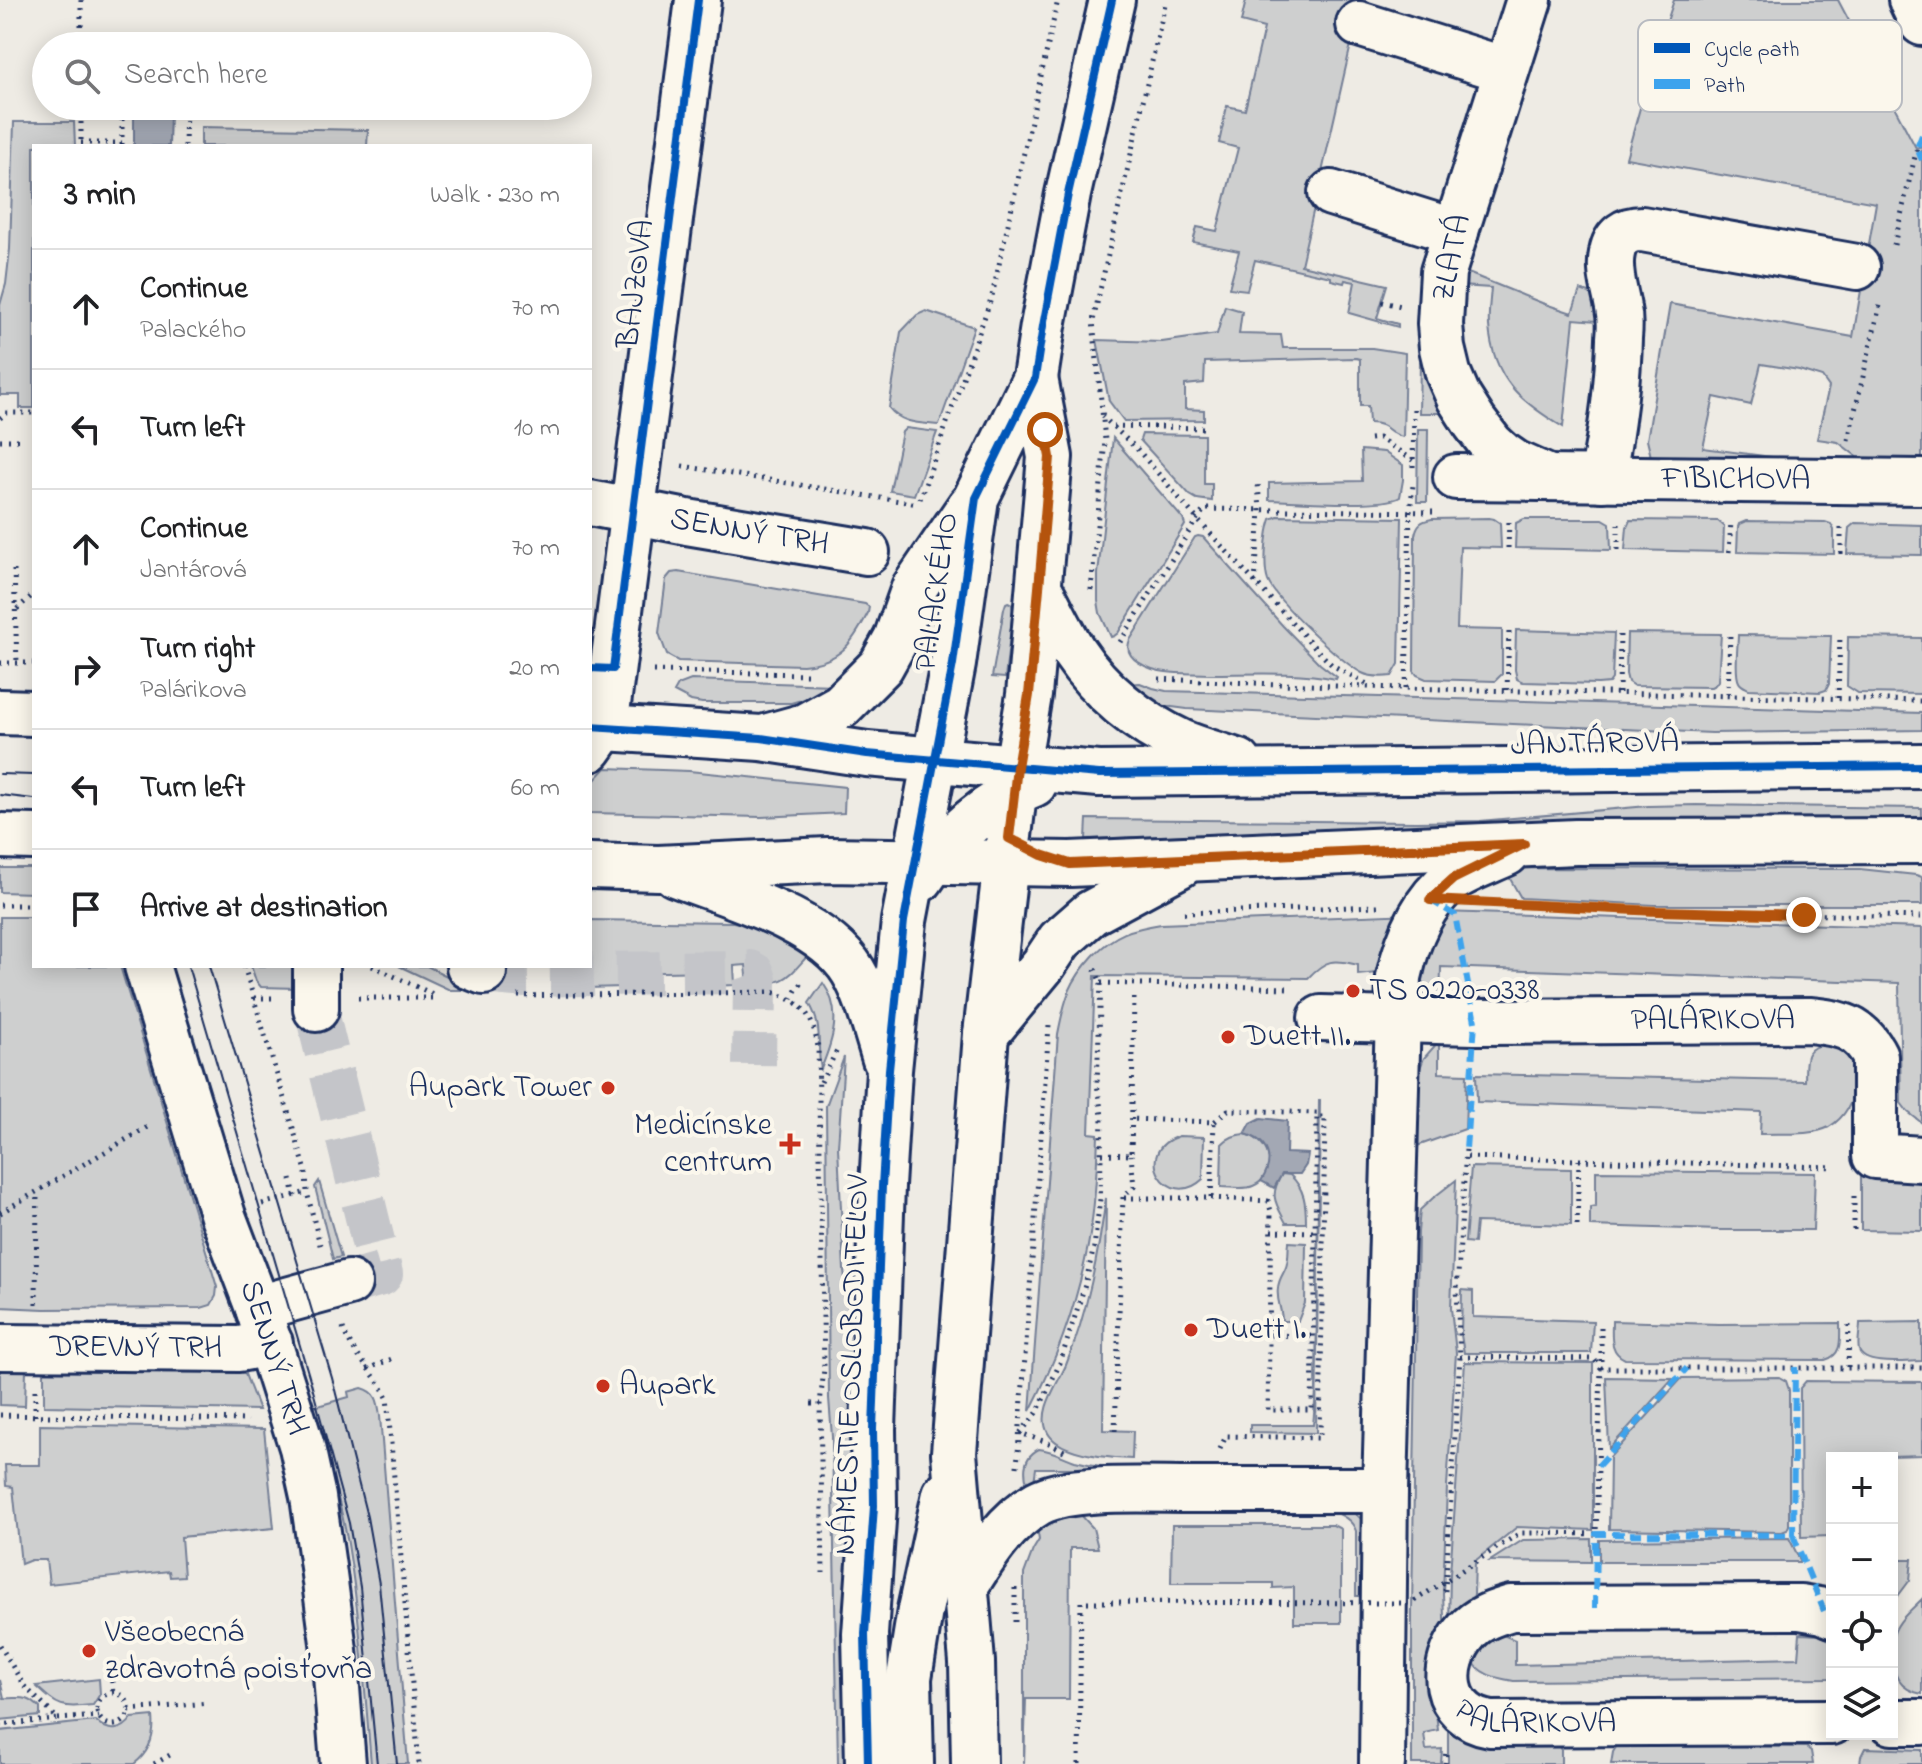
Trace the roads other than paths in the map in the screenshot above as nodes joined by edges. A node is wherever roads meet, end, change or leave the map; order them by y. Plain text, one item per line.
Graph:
1 (698, 0) edge
2 (1112, 0) edge
3 (1529, 0) edge
4 (1911, 0) edge
5 (1922, 23) edge
6 (1359, 24) dead end
7 (1506, 70) junction
8 (1331, 193) dead end
9 (1456, 232) junction
10 (1857, 267) dead end
11 (1035, 378) junction
12 (1549, 478) junction
13 (1922, 482) edge
14 (1448, 494) road end
15 (1610, 496) junction
16 (976, 498) junction
17 (592, 503) edge
18 (633, 511) junction
19 (867, 552) dead end
20 (1039, 588) junction
21 (0, 712) edge
22 (32, 713) edge
23 (595, 735) edge
24 (761, 738) junction
25 (1911, 769) edge
26 (1268, 772) junction
27 (966, 812) junction
28 (0, 836) edge
29 (32, 837) edge
30 (1524, 844) junction
31 (1912, 847) edge
32 (1191, 860) junction
33 (592, 866) edge
34 (658, 868) junction
35 (904, 921) joint
36 (148, 968) edge
37 (316, 968) edge
38 (1306, 1003) road end
39 (316, 1009) tunnel mouth
40 (1397, 1021) junction
41 (986, 1034) junction
42 (889, 1070) junction
43 (1920, 1157) edge
44 (349, 1283) tunnel mouth
45 (264, 1326) junction
46 (0, 1347) edge
47 (954, 1453) junction
48 (1385, 1490) junction
49 (874, 1506) junction
50 (966, 1585) junction
51 (1826, 1612) edge
52 (909, 1678) junction
53 (1826, 1722) edge
54 (1898, 1722) edge
55 (1922, 1722) edge
56 (343, 1764) edge
57 (868, 1764) edge
58 (911, 1764) edge
59 (974, 1764) edge
60 (1382, 1764) edge

1 - 18 street, BAJZOVA
2 - 11 street, PALACKÉHO
3 - 7 street, ZLATÁ
4 - 5 street
6 - 7 street
7 - 9 street, ZLATÁ
8 - 9 street
9 - 12 street, ZLATÁ
10 - 15 street
11 - 16 street, PALACKÉHO
11 - 20 street, PALACKÉHO
12 - 14 street, FIBICHOVA
12 - 15 street, FIBICHOVA
13 - 15 street, FIBICHOVA
16 - 24 street
16 - 27 street, PALACKÉHO
17 - 18 street, SENNÝ TRH
18 - 19 street, SENNÝ TRH
18 - 23 street, BAJZOVA
20 - 26 street
20 - 27 street, PALACKÉHO
21 - 22 street
23 - 24 street
24 - 27 street
25 - 26 street, JANTÁROVÁ
26 - 27 street, JANTÁROVÁ
27 - 32 street
27 - 34 street
27 - 35 street, PALACKÉHO
27 - 41 street
28 - 29 street
30 - 31 street
30 - 32 street
30 - 40 street
32 - 41 street
33 - 34 street
34 - 42 street
35 - 42 street, NÁMESTIE OSLOBODITEĽOV
36 - 45 street, SENNÝ TRH
37 - 39 street
38 - 40 street
40 - 43 street, PALÁRIKOVA
40 - 48 street
41 - 47 street
42 - 49 street, NÁMESTIE OSLOBODITEĽOV
44 - 45 street, DREVNÝ TRH
45 - 46 street, DREVNÝ TRH
45 - 56 street, SENNÝ TRH
47 - 50 street
47 - 52 street
48 - 50 street
48 - 60 street
49 - 52 street
49 - 57 street, NÁMESTIE OSLOBODITEĽOV
50 - 59 street
51 - 53 street, PALÁRIKOVA
52 - 58 street
54 - 55 street

